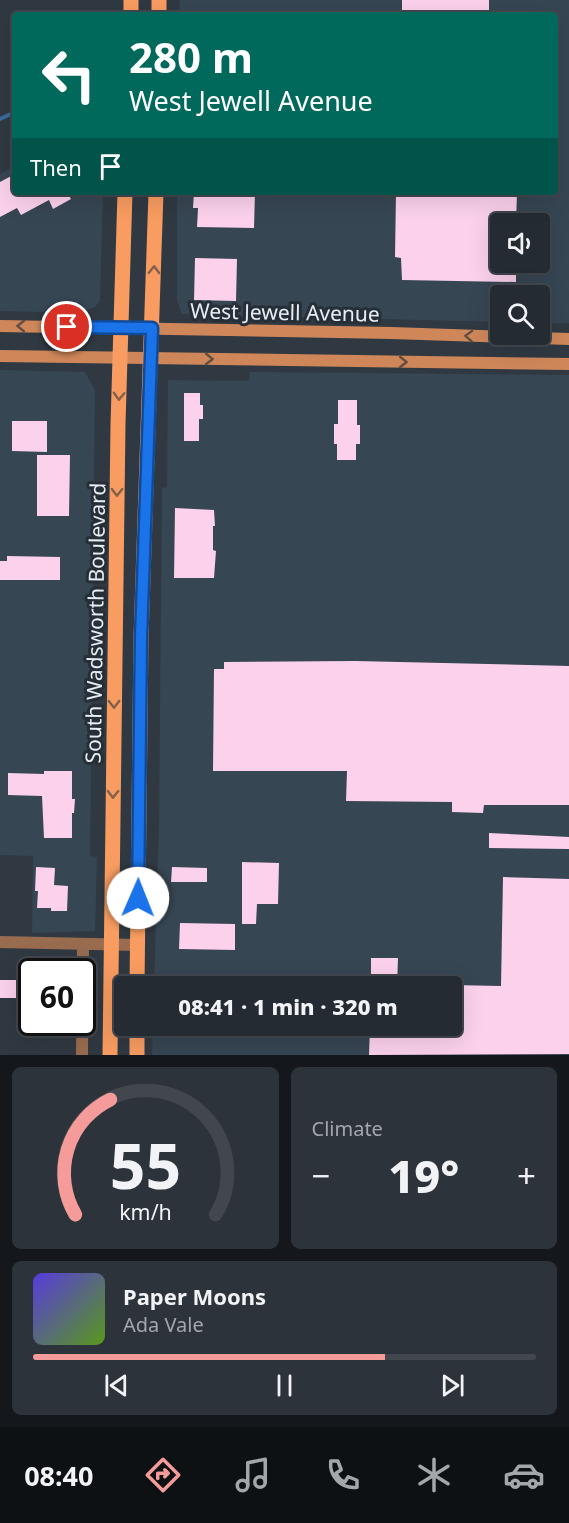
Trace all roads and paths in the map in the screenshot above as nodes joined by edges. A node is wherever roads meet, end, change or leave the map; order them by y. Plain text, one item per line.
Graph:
1 (126, 195) edge
2 (156, 195) edge
3 (0, 326) edge
4 (122, 328) junction
5 (152, 328) junction
6 (569, 339) edge
7 (0, 356) edge
8 (120, 357) junction
9 (150, 358) junction
10 (569, 364) edge
11 (0, 942) edge
12 (83, 944) junction
13 (112, 944) junction
14 (138, 945) junction
15 (137, 976) edge
16 (137, 1036) edge
17 (82, 1055) edge
18 (110, 1055) edge
19 (137, 1055) edge

1 - 4 main road, South Wadsworth Boulevard
5 -> 2 main road
4 -> 3 main road, West Jewell Avenue
4 - 5 main road, West Jewell Avenue
4 - 8 main road, South Wadsworth Boulevard
6 -> 5 main road, West Jewell Avenue
5 - 9 main road
7 - 8 main road
8 - 9 main road
8 -> 13 main road, South Wadsworth Boulevard
9 -> 10 main road
9 - 14 main road
11 - 12 street
12 - 13 street
12 - 17 street
13 - 14 street
13 - 18 main road, South Wadsworth Boulevard
14 - 15 main road
16 - 19 main road

